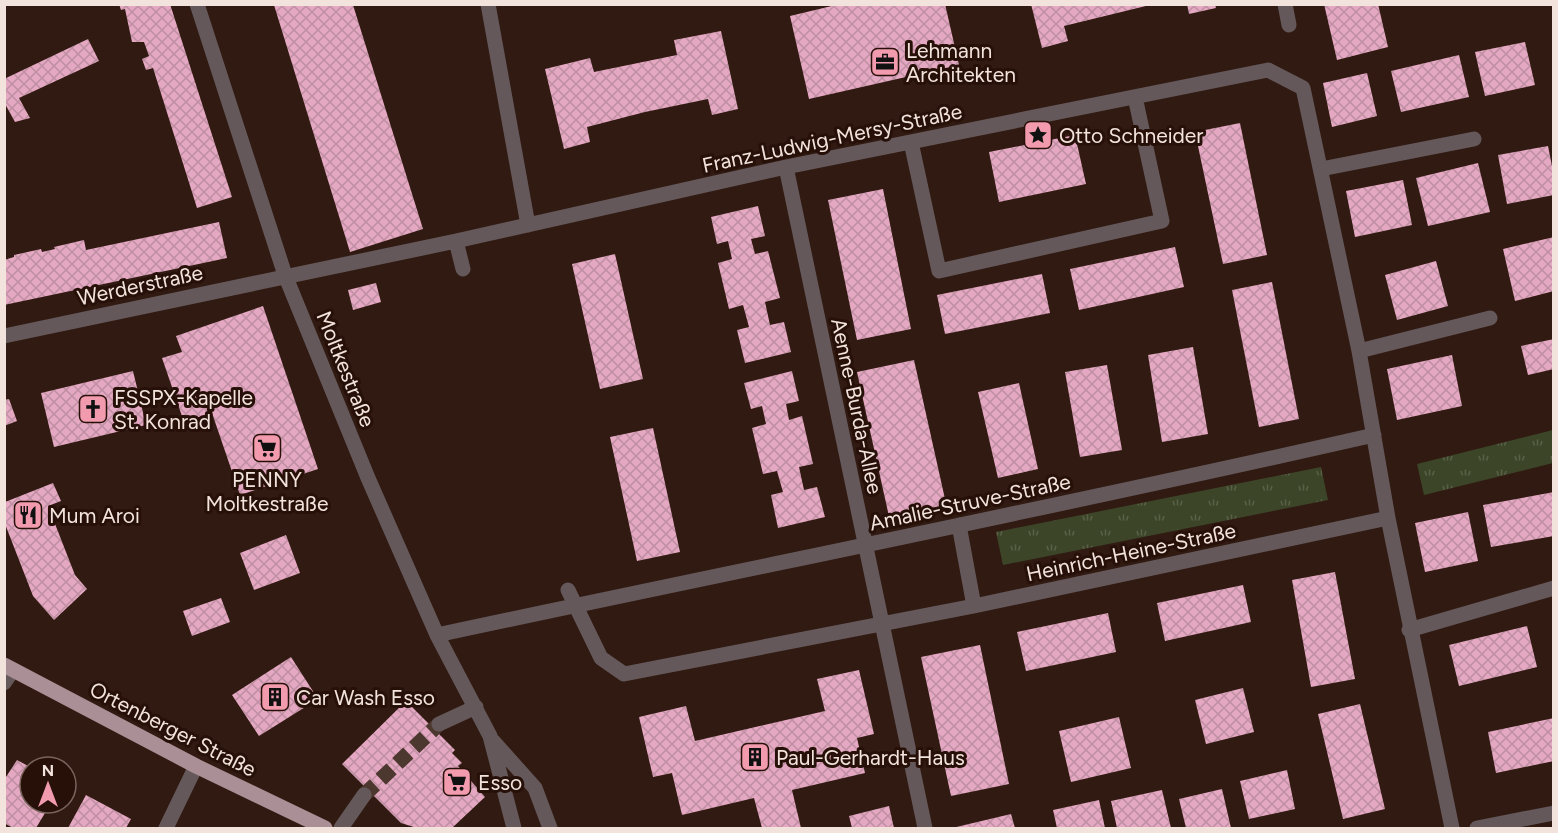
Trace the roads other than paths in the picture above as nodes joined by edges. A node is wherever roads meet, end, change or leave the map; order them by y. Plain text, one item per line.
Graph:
1 (197, 4) edge
2 (488, 4) edge
3 (1285, 4) edge
4 (1289, 25) dead end
5 (1135, 97) junction
6 (1474, 139) dead end
7 (911, 142) junction
8 (786, 167) junction
9 (1321, 169) junction
10 (528, 225) junction
11 (456, 242) junction
12 (464, 269) dead end
13 (285, 275) junction
14 (1490, 318) dead end
15 (4, 336) edge
16 (1359, 351) junction
17 (1374, 435) junction
18 (1388, 518) junction
19 (959, 525) junction
20 (865, 546) junction
21 (1554, 588) edge
22 (568, 590) dead end
23 (574, 606) junction
24 (974, 606) junction
25 (882, 625) junction
26 (1409, 630) junction
27 (437, 635) junction
28 (9, 667) edge
29 (4, 683) edge
30 (476, 707) junction
31 (439, 724) tunnel mouth
32 (489, 736) junction
33 (196, 766) junction
34 (364, 795) tunnel mouth
35 (1554, 813) edge
36 (166, 828) edge
37 (324, 828) edge
38 (340, 828) edge
39 (514, 828) edge
40 (550, 828) edge
41 (925, 828) edge
42 (1452, 828) edge
43 (1477, 828) edge

1 - 13 street, Moltkestraße
2 - 10 street
3 - 4 street
5 - 7 street, Franz-Ludwig-Mersy-Straße
5 - 7 street
5 - 9 street, Franz-Ludwig-Mersy-Straße
6 - 9 street
7 - 8 street, Franz-Ludwig-Mersy-Straße
8 - 10 street, Franz-Ludwig-Mersy-Straße
8 - 20 street, Aenne-Burda-Allee
9 - 16 street, Franz-Ludwig-Mersy-Straße
10 - 11 street, Franz-Ludwig-Mersy-Straße
11 - 12 street
11 - 13 street, Franz-Ludwig-Mersy-Straße
13 - 15 street, Werderstraße
13 - 27 street, Moltkestraße
14 - 16 street
16 - 17 street, Franz-Ludwig-Mersy-Straße
17 - 18 street, Franz-Ludwig-Mersy-Straße
17 - 19 street, Amalie-Struve-Straße
18 - 24 street, Heinrich-Heine-Straße
18 - 26 street, Franz-Ludwig-Mersy-Straße
19 - 20 street, Amalie-Struve-Straße
19 - 24 street
20 - 23 street, Amalie-Struve-Straße
20 - 25 street, Aenne-Burda-Allee
21 - 26 street
22 - 23 street
23 - 25 street
23 - 27 street, Amalie-Struve-Straße
24 - 25 street, Heinrich-Heine-Straße
25 - 41 street, Aenne-Burda-Allee
26 - 42 street, Franz-Ludwig-Mersy-Straße
27 - 30 street, Moltkestraße
28 - 29 street
28 - 33 main road, Ortenberger Straße
30 - 31 street
30 - 32 street, Moltkestraße
32 - 39 street, Moltkestraße
32 - 40 street, Moltkestraße
33 - 36 street
33 - 37 main road, Ortenberger Straße
34 - 38 street
35 - 43 street

